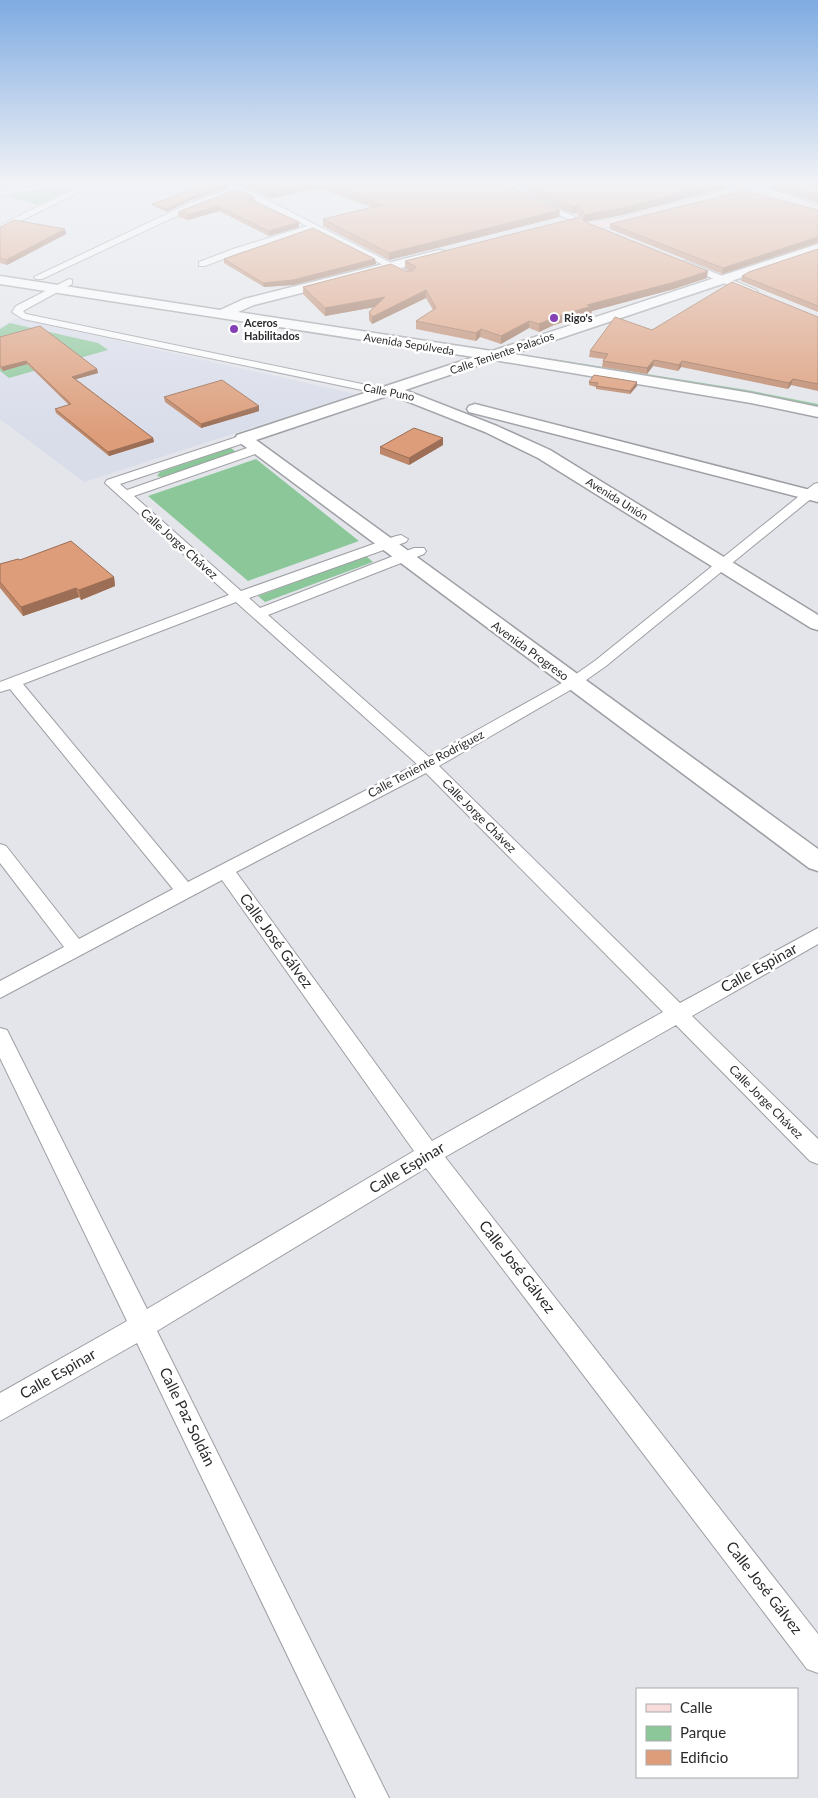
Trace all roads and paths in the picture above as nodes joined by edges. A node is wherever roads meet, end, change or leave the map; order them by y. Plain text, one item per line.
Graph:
1 (60, 267) edge
2 (384, 267) edge
3 (394, 267) edge
4 (440, 267) edge
5 (692, 267) edge
6 (767, 267) edge
7 (779, 267) edge
8 (0, 271) edge
9 (409, 275) junction
10 (39, 277) junction
11 (0, 280) edge
12 (387, 281) edge
13 (69, 282) junction
14 (726, 282) junction
15 (56, 289) junction
16 (759, 295) edge
17 (236, 307) junction
18 (277, 311) junction
19 (221, 314) junction
20 (253, 319) junction
21 (339, 328) junction
22 (532, 353) junction
23 (514, 355) junction
24 (495, 356) junction
25 (386, 392) junction
26 (405, 395) junction
27 (818, 402) edge
28 (818, 412) edge
29 (256, 442) junction
30 (815, 493) edge
31 (126, 495) junction
32 (402, 548) junction
33 (724, 564) junction
34 (237, 597) junction
35 (256, 614) junction
36 (818, 624) edge
37 (580, 678) junction
38 (7, 685) edge
39 (428, 765) junction
40 (818, 841) edge
41 (0, 850) edge
42 (818, 862) edge
43 (225, 870) junction
44 (184, 891) junction
45 (818, 935) edge
46 (76, 949) junction
47 (0, 990) edge
48 (677, 1014) junction
49 (0, 1036) edge
50 (430, 1154) junction
51 (818, 1154) edge
52 (142, 1326) junction
53 (0, 1408) edge
54 (818, 1658) edge
55 (373, 1798) edge

1 - 10 street
2 - 17 street
3 - 9 street
4 - 9 street
5 - 14 street
6 - 14 street, Calle Teniente Palacios
7 - 14 street, Calle Teniente Palacios
8 - 10 street, Avenida Sepúlveda
9 - 12 street
10 - 13 street, Avenida Sepúlveda
11 - 15 street, Avenida Sepúlveda
13 - 15 street, Calle Puno
13 - 17 street, Avenida Sepúlveda
14 - 16 street
14 - 22 street, Calle Teniente Palacios
14 - 23 street, Calle Teniente Palacios
15 - 19 street, Avenida Sepúlveda
15 - 25 street, Calle Puno
17 - 18 street, Avenida Sepúlveda
17 - 19 street
18 - 20 street
18 - 21 street, Avenida Sepúlveda
19 - 20 street, Avenida Sepúlveda
20 - 21 street, Avenida Sepúlveda
21 - 23 street, Avenida Sepúlveda
21 - 24 street, Avenida Sepúlveda
22 - 23 street, Calle Teniente Palacios
22 - 27 street
23 - 24 street, Avenida Sepúlveda
23 - 26 street, Calle Teniente Palacios
23 - 28 street, Avenida Sepúlveda
24 - 25 street, Calle Teniente Palacios
25 - 26 street, Calle Puno
25 - 29 street, Calle Teniente Palacios
26 - 29 street, Calle Teniente Palacios
26 - 30 street, Calle Puno
26 - 33 street, Avenida Unión
29 - 31 street
29 - 31 street, Calle Jorge Chávez
29 - 32 street, Avenida Progreso
30 - 33 street, Calle Teniente Rodríguez
31 - 34 street, Calle Jorge Chávez
32 - 34 street
32 - 35 street
32 - 37 street, Avenida Progreso
33 - 36 street, Avenida Unión
33 - 37 street, Calle Teniente Rodríguez
34 - 35 street, Calle Jorge Chávez
34 - 38 street
35 - 39 street, Calle Jorge Chávez
37 - 39 street, Calle Teniente Rodríguez
37 - 40 street, Avenida Progreso
37 - 42 street, Avenida Progreso
38 - 44 street
39 - 43 street, Calle Teniente Rodríguez
39 - 48 street, Calle Jorge Chávez
41 - 46 street
43 - 44 street, Calle Teniente Rodríguez
43 - 50 street, Calle José Gálvez
44 - 46 street, Calle Teniente Rodríguez
45 - 48 street, Calle Espinar
46 - 47 street, Calle Teniente Rodríguez
48 - 50 street, Calle Espinar
48 - 51 street, Calle Jorge Chávez
49 - 52 street, Calle Paz Soldán
50 - 52 street, Calle Espinar
50 - 54 street, Calle José Gálvez
52 - 53 street, Calle Espinar
52 - 55 street, Calle Paz Soldán

